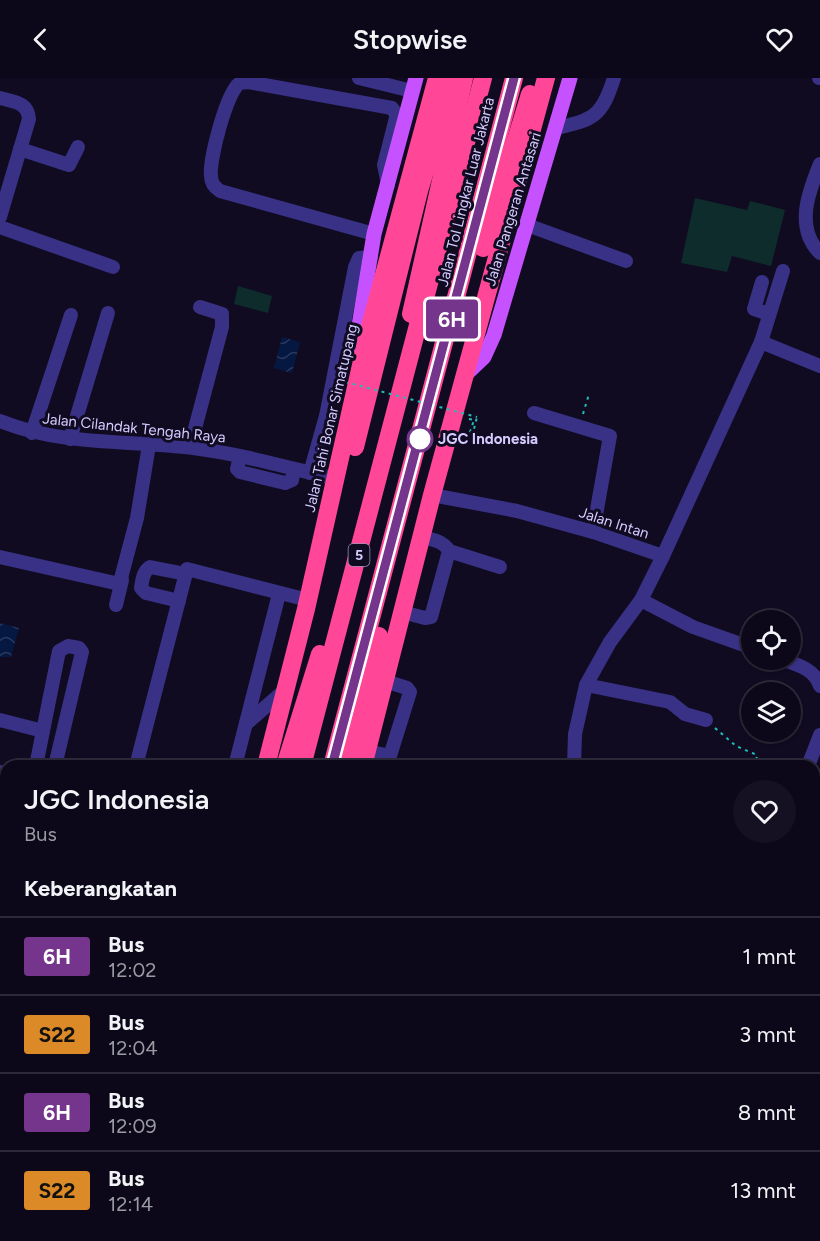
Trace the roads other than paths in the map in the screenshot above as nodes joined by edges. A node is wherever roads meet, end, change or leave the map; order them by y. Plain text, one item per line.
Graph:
1 (359, 78) edge
2 (380, 78) edge
3 (437, 78) edge
4 (453, 78) edge
5 (464, 78) edge
6 (483, 78) edge
7 (514, 78) edge
8 (535, 78) edge
9 (546, 78) edge
10 (570, 78) edge
11 (614, 78) edge
12 (414, 86) edge
13 (0, 98) edge
14 (556, 128) junction
15 (78, 147) dead end
16 (20, 149) junction
17 (820, 164) edge
18 (388, 185) junction
19 (0, 217) edge
20 (527, 225) junction
21 (0, 227) edge
22 (374, 234) junction
23 (820, 253) edge
24 (370, 257) junction
25 (626, 261) dead end
26 (113, 267) dead end
27 (783, 271) dead end
28 (762, 282) dead end
29 (200, 307) dead end
30 (108, 313) dead end
31 (770, 314) junction
32 (71, 315) dead end
33 (453, 316) junction
34 (760, 342) junction
35 (412, 353) junction
36 (441, 360) junction
37 (820, 366) edge
38 (361, 367) junction
39 (464, 376) junction
40 (404, 386) junction
41 (534, 413) dead end
42 (0, 421) edge
43 (32, 433) junction
44 (70, 439) junction
45 (190, 447) junction
46 (148, 450) junction
47 (383, 463) junction
48 (310, 473) junction
49 (337, 476) junction
50 (432, 495) junction
51 (593, 532) junction
52 (421, 537) junction
53 (449, 551) junction
54 (663, 556) junction
55 (0, 557) edge
56 (500, 567) dead end
57 (186, 574) junction
58 (122, 580) junction
59 (278, 593) junction
60 (309, 599) junction
61 (641, 600) junction
62 (179, 601) junction
63 (116, 605) dead end
64 (402, 612) junction
65 (741, 644) edge
66 (801, 666) edge
67 (819, 678) edge
68 (385, 681) junction
69 (586, 685) junction
70 (286, 689) junction
71 (0, 720) edge
72 (706, 720) road end
73 (246, 724) junction
74 (43, 731) junction
75 (820, 735) edge
76 (365, 759) edge
77 (37, 760) edge
78 (56, 760) edge
79 (138, 760) edge
80 (237, 760) edge
81 (268, 760) edge
82 (287, 760) edge
83 (303, 760) edge
84 (340, 760) edge
85 (574, 760) edge
86 (810, 760) edge

1 - 12 street
2 - 12 street
3 - 38 highway, Jalan Tahi Bonar Simatupang
4 - 49 highway
5 - 40 highway
6 - 35 highway, Jalan Tol Lingkar Luar Jakarta / 5
7 - 33 highway, Jalan Tol Lingkar Luar Jakarta / 5
8 - 33 highway
9 - 39 highway
10 - 14 main road, Jalan Pangeran Antasari
11 - 14 street
12 - 18 main road
13 - 16 street
14 - 20 main road, Jalan Pangeran Antasari
15 - 16 street
16 - 19 street
17 - 23 street
18 - 22 main road
18 - 22 street
20 - 25 street
20 - 39 main road, Jalan Pangeran Antasari
21 - 26 street
22 - 24 main road
24 - 38 main road
24 - 48 street
27 - 31 street
28 - 31 street
29 - 45 street
30 - 44 street
31 - 34 street
32 - 43 street
33 - 36 highway, Jalan Tol Lingkar Luar Jakarta / 5
34 - 37 street
34 - 54 street
35 - 36 highway
35 - 40 highway, Jalan Tol Lingkar Luar Jakarta / 5
36 - 84 highway, Jalan Tol Lingkar Luar Jakarta / 5
38 - 49 highway, Jalan Tahi Bonar Simatupang
39 - 50 highway
40 - 47 highway, Jalan Tol Lingkar Luar Jakarta / 5
41 - 51 street
42 - 43 street, Jalan Cilandak Tengah Raya
43 - 44 street, Jalan Cilandak Tengah Raya
44 - 46 street, Jalan Cilandak Tengah Raya
45 - 46 street, Jalan Cilandak Tengah Raya
45 - 48 street, Jalan Cilandak Tengah Raya
46 - 58 street
47 - 82 highway
47 - 83 highway, Jalan Tol Lingkar Luar Jakarta / 5
48 - 49 street, Jalan Cilandak Tengah Raya
49 - 60 highway, Jalan Tahi Bonar Simatupang
50 - 51 street, Jalan Intan
50 - 52 highway
51 - 54 street, Jalan Intan
52 - 53 street
52 - 64 highway
53 - 56 street
53 - 64 street
54 - 61 street, Jalan Intan
55 - 58 street
57 - 59 street
57 - 62 street
57 - 62 street
58 - 63 street
59 - 60 street
59 - 73 street
60 - 70 highway, Jalan Tahi Bonar Simatupang
61 - 65 street
61 - 69 street, Jalan Intan
62 - 79 street
64 - 68 highway
66 - 67 street
68 - 76 highway
68 - 76 street
69 - 72 street
69 - 85 street, Jalan Intan
70 - 73 street
70 - 81 highway, Jalan Tahi Bonar Simatupang
71 - 74 street
73 - 80 street
74 - 77 street
74 - 78 street
75 - 86 street

